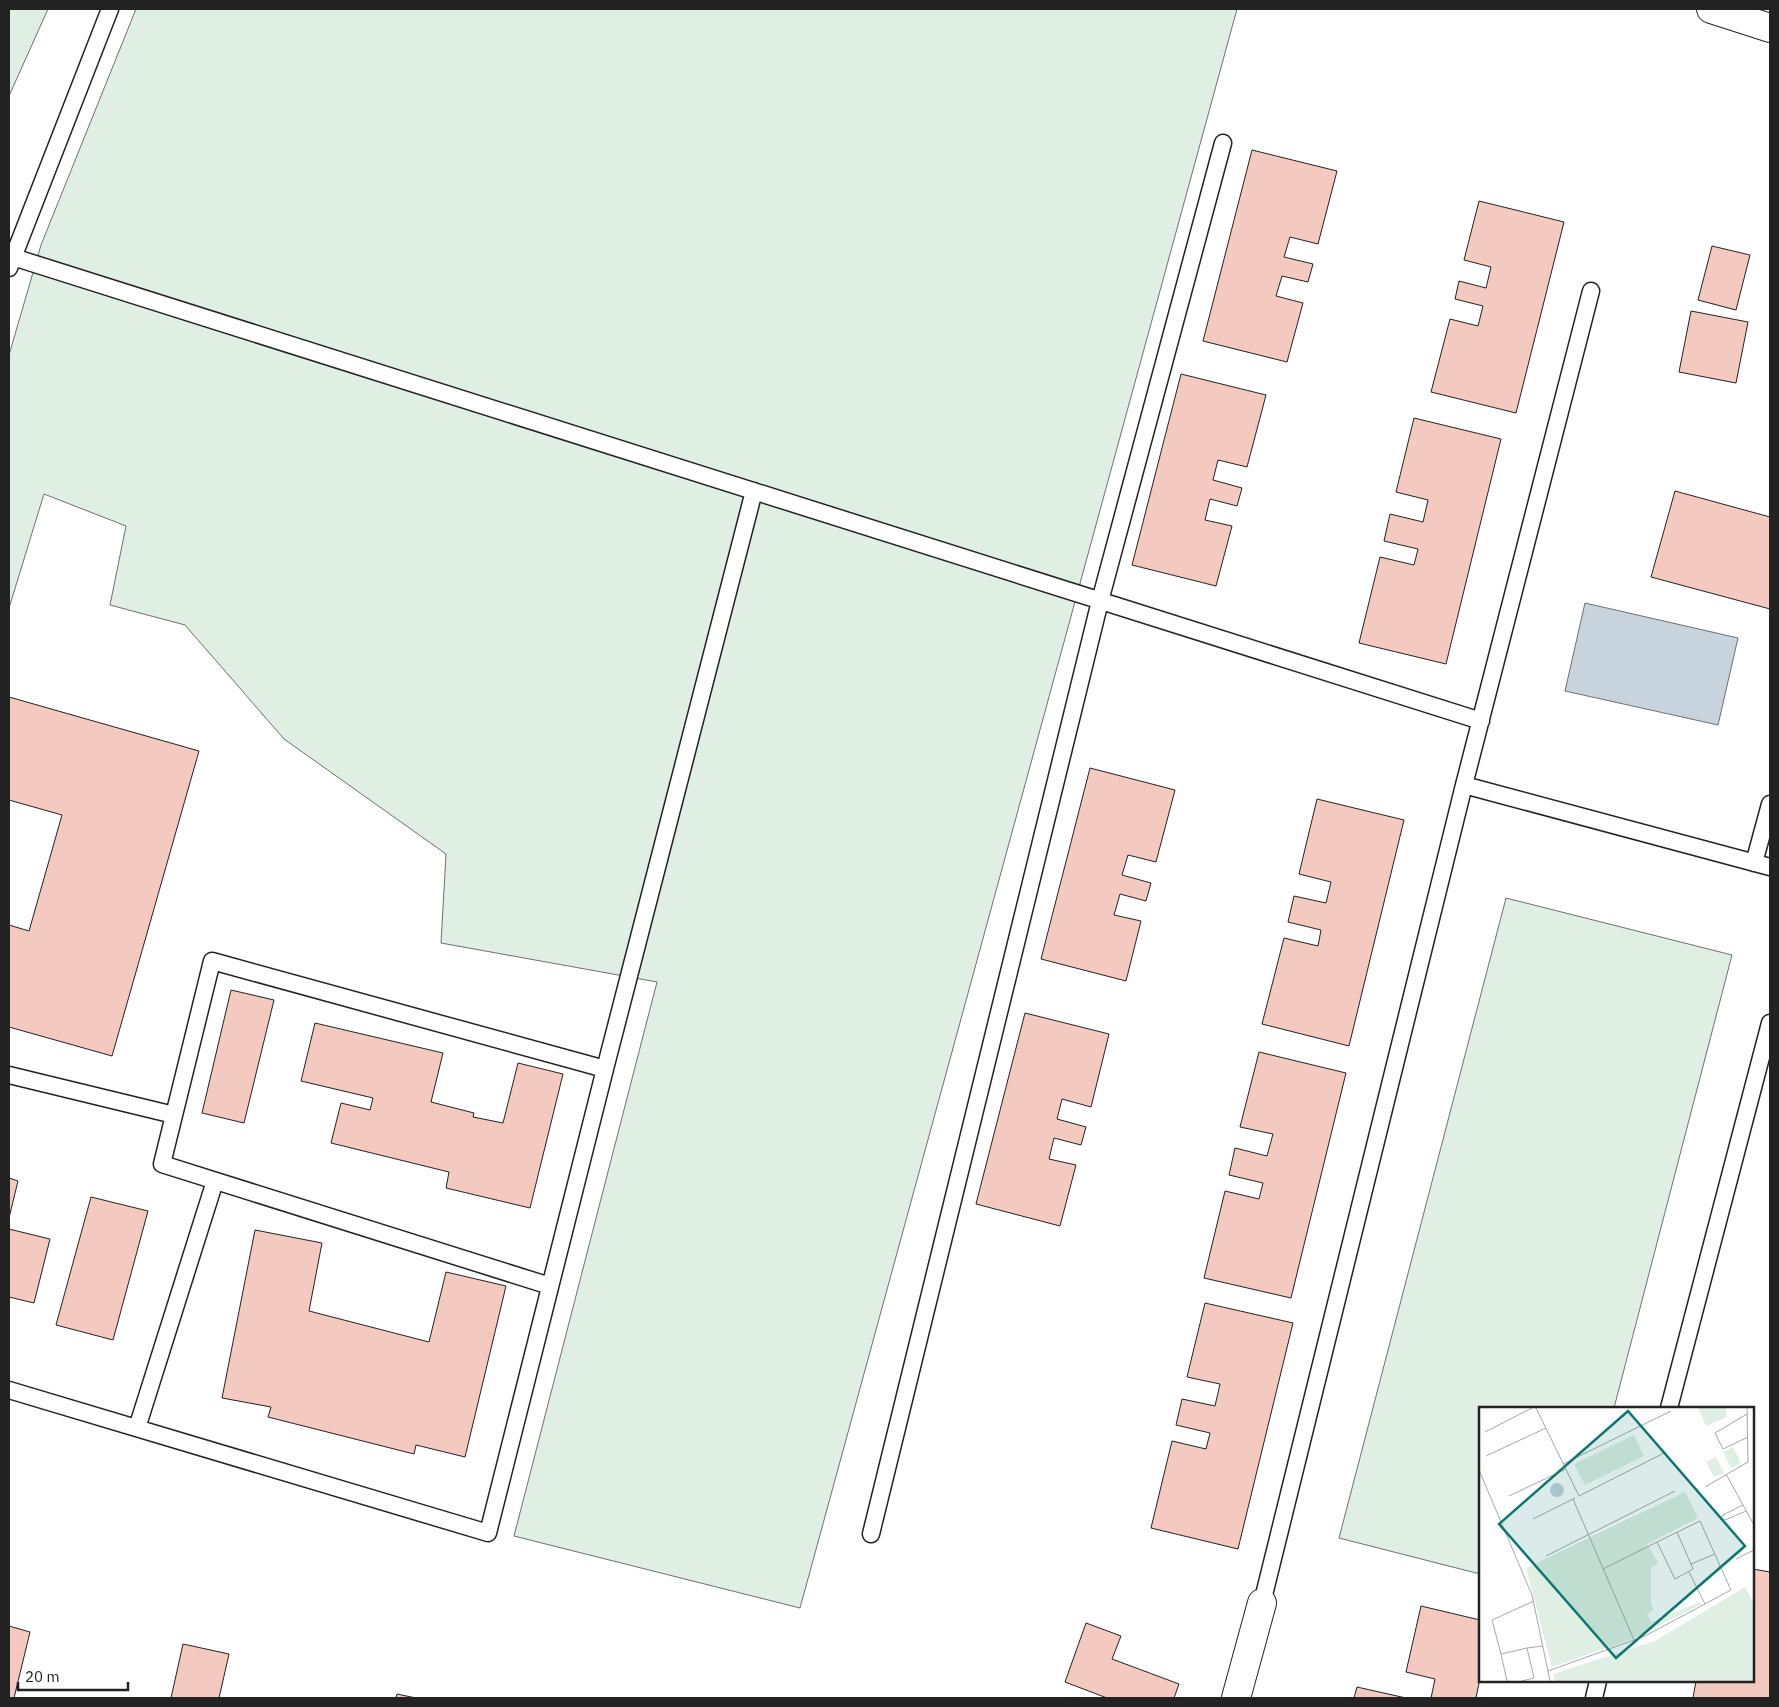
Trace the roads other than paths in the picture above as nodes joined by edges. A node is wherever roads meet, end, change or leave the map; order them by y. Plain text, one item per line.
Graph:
1 (110, 9) edge
2 (1711, 9) edge
3 (1770, 28) edge
4 (1223, 142) dead end
5 (11, 263) edge
6 (1591, 291) dead end
7 (754, 491) junction
8 (1100, 600) junction
9 (1481, 721) junction
10 (1464, 785) junction
11 (1770, 804) edge
12 (1754, 863) junction
13 (1770, 867) edge
14 (1770, 1023) edge
15 (605, 1069) junction
16 (9, 1075) edge
17 (174, 1114) junction
18 (215, 1181) junction
19 (550, 1286) junction
20 (9, 1390) edge
21 (1670, 1407) edge
22 (137, 1428) junction
23 (872, 1534) dead end
24 (1262, 1603) joint
25 (1598, 1682) edge
26 (1236, 1698) edge
27 (1594, 1698) edge

1 - 5 lane
2 - 3 street
4 - 8 lane
5 - 7 lane
6 - 9 lane
7 - 8 lane
7 - 15 lane
8 - 9 lane
8 - 23 lane
9 - 10 lane
10 - 12 lane
10 - 24 lane
11 - 12 lane
12 - 13 lane
14 - 21 lane
15 - 17 lane
15 - 19 lane
16 - 17 lane
17 - 18 lane
18 - 19 lane
18 - 22 lane
19 - 22 lane
20 - 22 lane
24 - 26 street
25 - 27 lane

